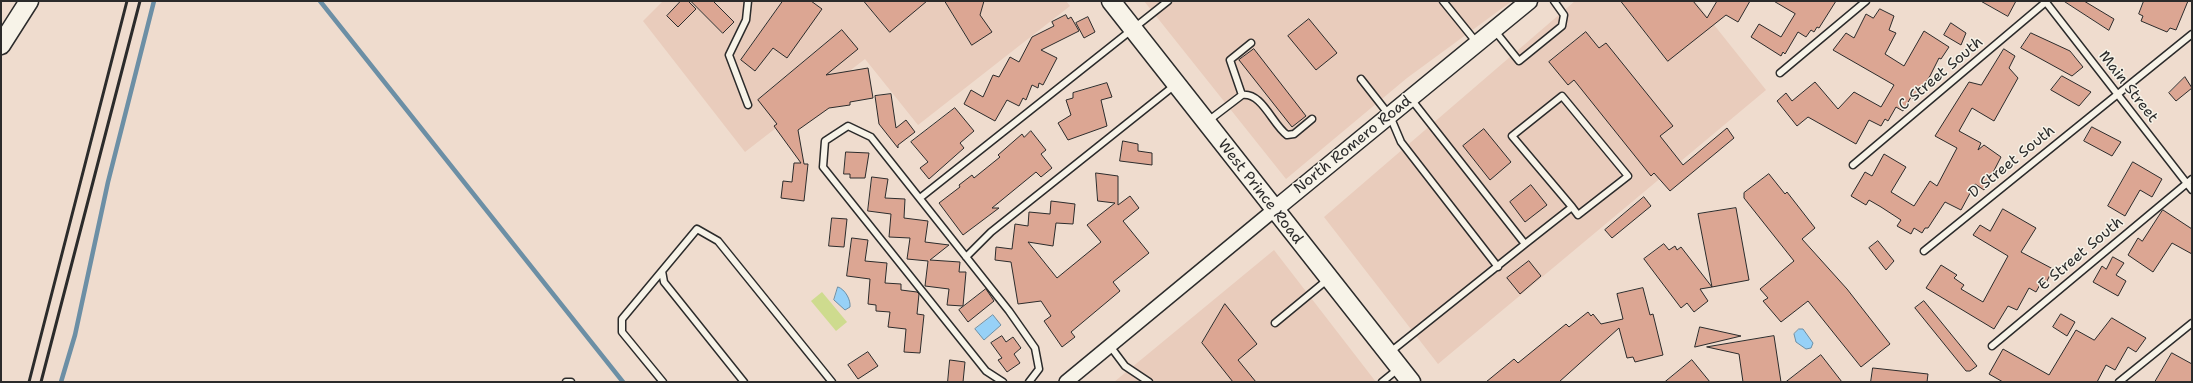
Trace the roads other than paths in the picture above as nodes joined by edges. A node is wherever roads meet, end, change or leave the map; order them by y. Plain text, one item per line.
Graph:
1 (29, 1) edge
2 (748, 1) edge
3 (1111, 1) edge
4 (1168, 1) edge
5 (1443, 1) edge
6 (1529, 1) edge
7 (1554, 1) edge
8 (1866, 1) edge
9 (2046, 1) edge
10 (1133, 29) junction
11 (1494, 30) junction
12 (2192, 34) edge
13 (1251, 43) dead end
14 (1478, 44) junction
15 (1, 45) edge
16 (1780, 73) dead end
17 (1361, 79) dead end
18 (1176, 84) junction
19 (2117, 93) junction
20 (1242, 95) junction
21 (1410, 99) junction
22 (748, 105) dead end
23 (1390, 116) junction
24 (1312, 119) dead end
25 (1206, 123) junction
26 (1853, 165) dead end
27 (2189, 181) edge
28 (2192, 190) edge
29 (920, 198) junction
30 (1572, 207) junction
31 (1274, 210) junction
32 (1525, 244) junction
33 (1924, 252) dead end
34 (966, 257) junction
35 (1498, 267) junction
36 (662, 272) junction
37 (1328, 278) junction
38 (1275, 322) dead end
39 (2192, 323) edge
40 (1110, 346) junction
41 (1992, 346) dead end
42 (1388, 354) junction
43 (1399, 368) junction
44 (1145, 381) edge
45 (566, 382) edge
46 (571, 382) edge
47 (663, 382) edge
48 (744, 382) edge
49 (832, 382) edge
50 (1003, 382) edge
51 (1030, 382) edge
52 (1066, 382) edge
53 (1382, 382) edge
54 (1411, 382) edge
55 (2119, 382) edge

1 - 15 main road
2 - 22 lane
3 - 10 main road, West Prince Road
4 - 10 lane
5 - 14 lane
6 - 11 street, North Romero Road
7 - 11 lane
8 - 16 lane
9 - 19 lane, Main Street
9 - 26 lane, C Street South
10 - 18 main road, West Prince Road
10 - 29 lane
11 - 14 street, North Romero Road
12 - 19 lane, D Street South
13 - 20 lane
14 - 21 street, North Romero Road
17 - 23 lane
18 - 25 main road, West Prince Road
18 - 34 lane
19 - 27 lane, Main Street
19 - 33 lane, D Street South
20 - 24 lane
20 - 25 lane
21 - 23 street, North Romero Road
21 - 32 lane
23 - 31 street, North Romero Road
23 - 35 lane
25 - 31 main road, West Prince Road
27 - 28 lane, Main Street
27 - 41 lane, E Street South
29 - 34 lane
29 - 50 lane
30 - 30 lane
30 - 32 lane
31 - 37 main road, West Prince Road
31 - 40 street, North Romero Road
32 - 35 lane
34 - 51 lane
35 - 42 lane
36 - 47 lane
36 - 48 lane
36 - 49 lane
37 - 38 lane
37 - 42 main road, West Prince Road
39 - 55 lane
40 - 44 lane
40 - 52 street, North Romero Road
42 - 43 main road, West Prince Road
43 - 53 lane
43 - 54 main road, West Prince Road
45 - 46 lane

